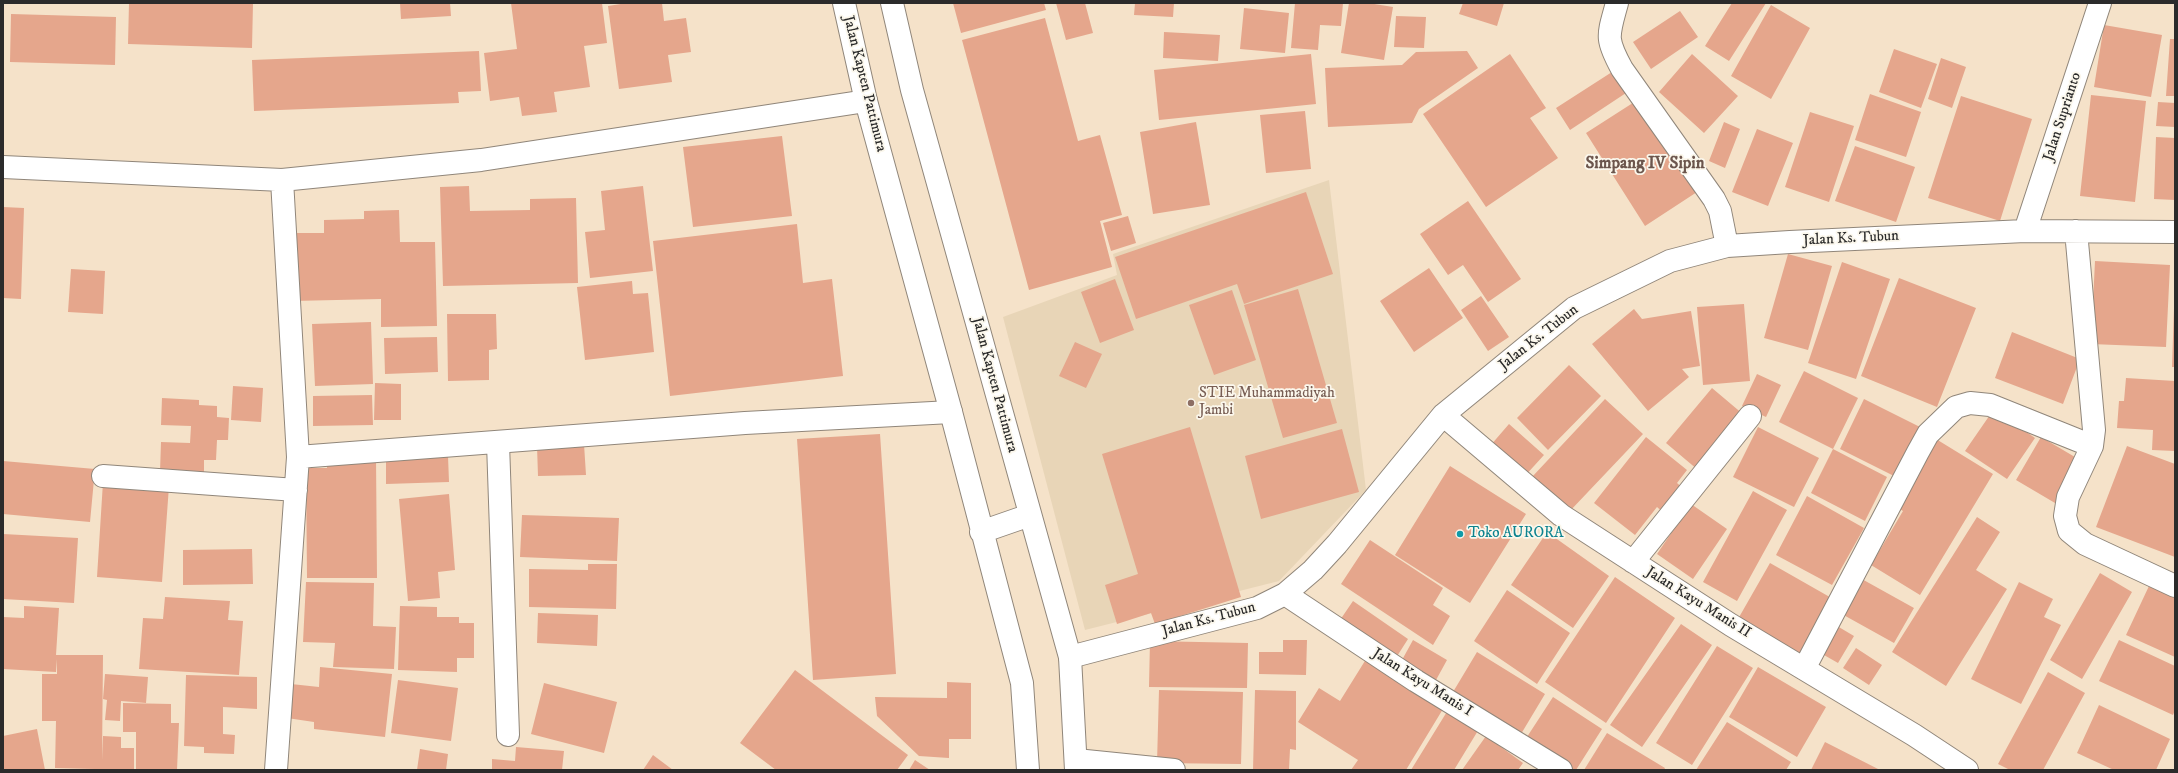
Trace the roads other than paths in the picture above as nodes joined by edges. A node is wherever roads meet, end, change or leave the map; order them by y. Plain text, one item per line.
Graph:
1 (844, 3) edge
2 (892, 3) edge
3 (1617, 3) edge
4 (2100, 3) edge
5 (866, 101) junction
6 (3, 167) edge
7 (282, 180) junction
8 (2025, 231) junction
9 (2076, 231) junction
10 (2175, 232) edge
11 (1727, 246) junction
12 (951, 412) junction
13 (1443, 415) junction
14 (1750, 416) dead end
15 (498, 443) junction
16 (2092, 446) junction
17 (298, 457) junction
18 (103, 476) dead end
19 (296, 490) junction
20 (1030, 515) junction
21 (981, 532) junction
22 (1633, 562) junction
23 (2175, 586) edge
24 (1285, 594) junction
25 (1070, 657) junction
26 (1804, 668) junction
27 (508, 735) dead end
28 (1076, 765) edge
29 (276, 770) edge
30 (1028, 770) edge
31 (1174, 770) edge
32 (1561, 770) edge
33 (1967, 770) edge

1 - 5 street, Jalan Kapten Pattimura
2 - 20 street, Jalan Kapten Pattimura
3 - 11 street
4 - 8 street, Jalan Suprianto
5 - 7 street
5 - 12 street, Jalan Kapten Pattimura
6 - 7 street
7 - 17 street
8 - 9 street, Jalan Ks. Tubun
8 - 11 street, Jalan Ks. Tubun
9 - 10 street, Jalan Ks. Tubun
9 - 16 street
11 - 13 street, Jalan Ks. Tubun
12 - 15 street
12 - 21 street, Jalan Kapten Pattimura
13 - 22 street, Jalan Kayu Manis II
13 - 24 street, Jalan Ks. Tubun
14 - 22 street
15 - 17 street
15 - 27 street
16 - 23 street
16 - 26 street
17 - 19 street
18 - 19 street
19 - 29 street
20 - 21 street
20 - 25 street, Jalan Kapten Pattimura
21 - 30 street, Jalan Kapten Pattimura
22 - 26 street, Jalan Kayu Manis II
24 - 25 street, Jalan Ks. Tubun
24 - 32 street, Jalan Kayu Manis I
25 - 28 street, Jalan Kapten Pattimura
26 - 33 street, Jalan Kayu Manis II
28 - 31 street

